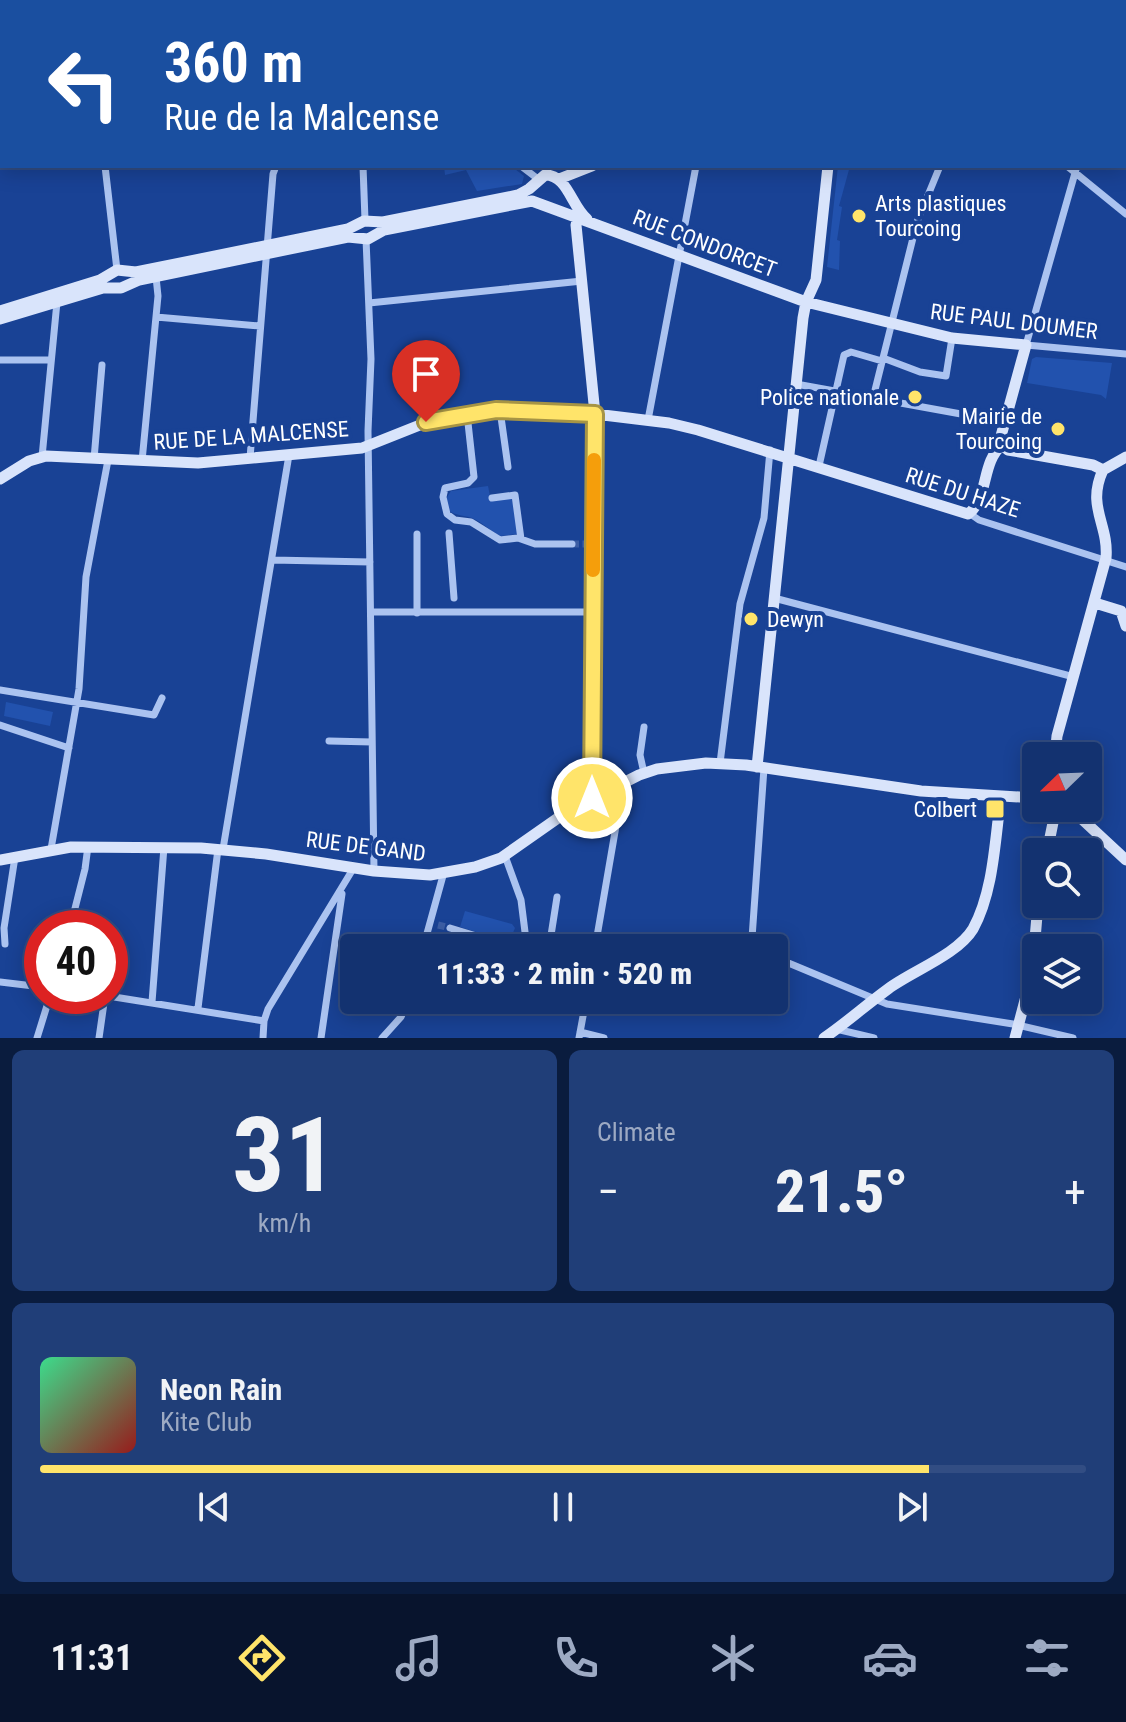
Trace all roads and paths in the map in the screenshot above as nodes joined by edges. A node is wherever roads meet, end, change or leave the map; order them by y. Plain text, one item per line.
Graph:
1 (105, 168) edge
2 (275, 168) edge
3 (363, 168) edge
4 (588, 168) edge
5 (696, 168) edge
6 (828, 168) edge
7 (939, 168) edge
8 (1076, 170) edge
9 (542, 176) edge
10 (561, 182) junction
11 (544, 204) junction
12 (1126, 214) edge
13 (578, 215) junction
14 (364, 222) junction
15 (367, 238) junction
16 (266, 250) junction
17 (680, 255) junction
18 (117, 271) junction
19 (156, 277) junction
20 (582, 281) junction
21 (120, 287) junction
22 (57, 302) junction
23 (806, 302) junction
24 (369, 303) junction
25 (0, 311) edge
26 (156, 317) junction
27 (0, 319) edge
28 (892, 324) junction
29 (260, 326) junction
30 (952, 338) junction
31 (1026, 345) junction
32 (1126, 354) edge
33 (882, 359) junction
34 (0, 360) edge
35 (51, 360) junction
36 (102, 365) dead end
37 (796, 384) junction
38 (434, 386) dead end
39 (837, 392) junction
40 (873, 398) junction
41 (500, 410) junction
42 (467, 414) junction
43 (595, 414) junction
44 (435, 419) junction
45 (648, 420) junction
46 (1005, 422) junction
47 (369, 445) junction
48 (1002, 445) junction
49 (770, 450) junction
50 (289, 455) junction
51 (788, 456) junction
52 (42, 457) junction
53 (1126, 457) edge
54 (250, 458) junction
55 (94, 459) junction
56 (108, 460) junction
57 (142, 462) junction
58 (819, 466) junction
59 (508, 467) dead end
60 (1103, 470) junction
61 (0, 479) edge
62 (492, 498) dead end
63 (969, 513) junction
64 (449, 533) dead end
65 (417, 534) dead end
66 (521, 539) junction
67 (572, 544) tunnel mouth
68 (272, 560) junction
69 (1106, 561) junction
70 (370, 562) junction
71 (1126, 567) edge
72 (454, 598) dead end
73 (774, 598) junction
74 (1095, 603) junction
75 (371, 612) junction
76 (593, 612) junction
77 (417, 613) junction
78 (1126, 626) edge
79 (1074, 677) junction
80 (0, 690) edge
81 (162, 698) dead end
82 (77, 703) junction
83 (0, 725) edge
84 (644, 727) dead end
85 (329, 741) dead end
86 (372, 742) junction
87 (1056, 742) edge
88 (69, 748) junction
89 (720, 763) junction
90 (760, 767) junction
91 (644, 773) junction
92 (619, 784) junction
93 (1001, 796) junction
94 (1022, 797) edge
95 (592, 798) junction
96 (1085, 822) edge
97 (88, 846) junction
98 (164, 847) junction
99 (51, 849) junction
100 (221, 849) junction
101 (505, 856) junction
102 (15, 857) junction
103 (0, 860) edge
104 (1126, 860) edge
105 (353, 869) junction
106 (374, 871) junction
107 (444, 872) junction
108 (343, 888) junction
109 (557, 897) dead end
110 (75, 910) edge
111 (1037, 918) edge
112 (450, 928) tunnel mouth
113 (428, 934) edge
114 (470, 934) edge
115 (525, 934) edge
116 (551, 934) edge
117 (597, 934) edge
118 (752, 934) edge
119 (5, 944) dead end
120 (788, 963) edge
121 (0, 982) edge
122 (24, 985) edge
123 (128, 999) edge
124 (876, 999) junction
125 (152, 1002) junction
126 (198, 1008) junction
127 (44, 1014) edge
128 (104, 1014) edge
129 (402, 1014) edge
130 (584, 1014) edge
131 (264, 1021) junction
132 (1019, 1026) junction
133 (836, 1029) junction
134 (580, 1035) edge
135 (37, 1038) edge
136 (99, 1038) edge
137 (263, 1038) edge
138 (321, 1038) edge
139 (382, 1038) edge
140 (604, 1038) edge
141 (824, 1038) edge
142 (874, 1038) edge
143 (1015, 1038) edge
144 (1073, 1038) edge

1 - 18 street
2 - 16 street
3 - 14 street
4 - 10 main road
5 - 17 street
6 - 23 main road
7 - 28 street
8 - 12 street
8 - 31 street
9 - 10 main road
9 - 11 main road
9 - 14 main road
10 - 11 main road
10 - 13 main road
11 - 13 main road, RUE CONDORCET
11 - 15 main road
13 - 17 main road, RUE CONDORCET
13 - 20 main road
14 - 15 main road
14 - 16 main road
15 - 16 main road
15 - 24 street
16 - 18 main road
16 - 19 main road
16 - 29 street
17 - 23 main road, RUE CONDORCET
17 - 45 street
18 - 21 main road
18 - 25 main road
19 - 21 main road
19 - 26 street
20 - 24 street
20 - 43 main road
21 - 22 main road
22 - 27 main road
22 - 35 street
23 - 28 main road, RUE PAUL DOUMER
23 - 37 main road
24 - 47 street
26 - 29 street
26 - 57 street
28 - 30 main road, RUE PAUL DOUMER
28 - 33 street
29 - 54 street
30 - 31 main road, RUE PAUL DOUMER
30 - 33 street
31 - 32 street, RUE PAUL DOUMER
31 - 46 main road
33 - 39 street
33 - 40 street
34 - 35 street
35 - 52 street
36 - 55 street
37 - 39 street
37 - 51 main road
38 - 44 street
39 - 40 street
39 - 58 street
40 - 46 street
41 - 42 main road, RUE DE LA MALCENSE
41 - 43 main road, RUE DE LA MALCENSE
41 - 59 street
42 - 44 main road, RUE DE LA MALCENSE
42 - 66 street
43 - 45 main road, RUE DE LA MALCENSE
43 - 76 main road
44 - 47 main road, RUE DE LA MALCENSE
45 - 49 main road, RUE DE LA MALCENSE
46 - 48 main road
47 - 50 main road, RUE DE LA MALCENSE
47 - 70 street
48 - 60 main road
48 - 63 main road
49 - 51 main road, RUE DE LA MALCENSE
49 - 89 street
50 - 54 main road, RUE DE LA MALCENSE
50 - 68 street
51 - 58 main road, RUE DU HAZE
51 - 73 main road
52 - 55 main road, RUE DE LA MALCENSE
52 - 61 main road, RUE DE LA MALCENSE
53 - 60 main road
54 - 57 main road, RUE DE LA MALCENSE
55 - 56 main road, RUE DE LA MALCENSE
56 - 57 main road, RUE DE LA MALCENSE
56 - 82 street
58 - 63 main road, RUE DU HAZE
60 - 69 main road
62 - 66 street
63 - 69 street, RUE DU HAZE
64 - 72 street
65 - 77 street
66 - 67 street
68 - 70 street
68 - 100 street
69 - 71 street, RUE DU HAZE
69 - 74 main road
70 - 75 street
73 - 79 street
73 - 90 main road
74 - 78 main road
74 - 79 main road
75 - 77 street
75 - 86 street
76 - 77 street
76 - 95 main road
79 - 87 main road
80 - 82 street
81 - 82 street
82 - 88 street
83 - 88 street
84 - 91 street
85 - 86 street
86 - 106 street
88 - 99 street
89 - 90 main road, RUE DE GAND
89 - 91 main road, RUE DE GAND
90 - 93 main road, RUE DE GAND
90 - 118 street
91 - 92 main road, RUE DE GAND
92 - 95 main road, RUE DE GAND
92 - 117 street
93 - 94 main road, RUE DE GAND
93 - 124 main road
95 - 101 main road, RUE DE GAND
96 - 104 main road
97 - 98 main road, RUE DE GAND
97 - 99 main road, RUE DE GAND
97 - 110 street
98 - 100 main road, RUE DE GAND
98 - 125 street
99 - 102 main road, RUE DE GAND
100 - 105 main road, RUE DE GAND
100 - 126 street
101 - 107 main road, RUE DE GAND
101 - 115 street
102 - 103 main road, RUE DE GAND
102 - 119 street
105 - 106 main road, RUE DE GAND
105 - 108 street
106 - 107 main road, RUE DE GAND
107 - 113 street
108 - 131 street
108 - 138 street
109 - 116 street
111 - 132 main road
112 - 114 street
120 - 124 street
121 - 122 street
123 - 125 street
124 - 132 street
124 - 133 main road
125 - 126 street
126 - 131 street
127 - 135 street
128 - 136 street
129 - 139 street
130 - 134 street
131 - 137 street
132 - 143 main road
132 - 144 street
133 - 141 main road
133 - 142 street
134 - 140 street

